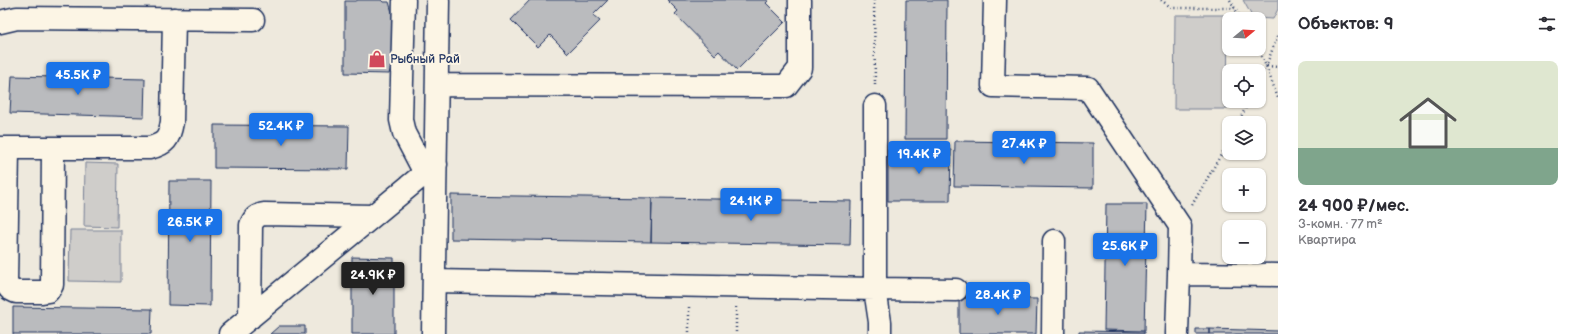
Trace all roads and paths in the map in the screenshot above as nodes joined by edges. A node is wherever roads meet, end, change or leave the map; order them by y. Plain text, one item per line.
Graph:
1 (404, 0) edge
2 (438, 0) edge
3 (800, 0) edge
4 (874, 0) edge
5 (995, 0) edge
6 (1161, 0) edge
7 (1230, 0) edge
8 (1235, 8) junction
9 (1237, 12) edge
10 (174, 19) junction
11 (253, 20) dead end
12 (0, 22) edge
13 (1278, 35) edge
14 (1266, 66) junction
15 (1278, 67) edge
16 (437, 85) junction
17 (1278, 98) edge
18 (875, 106) joint
19 (4, 148) edge
20 (53, 148) junction
21 (1222, 153) edge
22 (430, 168) junction
23 (373, 216) junction
24 (1180, 226) junction
25 (1054, 241) dead end
26 (1179, 274) junction
27 (1278, 275) edge
28 (434, 282) junction
29 (689, 286) junction
30 (736, 286) junction
31 (875, 289) junction
32 (956, 290) dead end
33 (250, 318) junction
34 (230, 334) edge
35 (433, 334) edge
36 (689, 334) edge
37 (736, 334) edge
38 (880, 334) edge
39 (1054, 334) edge
40 (1177, 334) edge

1 - 22 lane
2 - 16 lane
3 - 16 lane
4 - 18 path
5 - 24 lane
6 - 8 path
7 - 8 path
8 - 9 path
10 - 11 lane
10 - 12 lane
10 - 20 lane
13 - 14 path
14 - 15 path
14 - 17 path
16 - 22 lane
18 - 31 lane
19 - 20 lane
19 - 20 lane
21 - 24 path
22 - 23 lane
22 - 28 lane
23 - 33 lane
23 - 33 lane
24 - 26 lane
25 - 39 lane
26 - 27 lane
26 - 40 lane
28 - 29 lane
28 - 35 lane
29 - 30 lane
29 - 36 path
30 - 31 lane
30 - 37 path
31 - 32 lane
31 - 38 lane
33 - 34 lane

